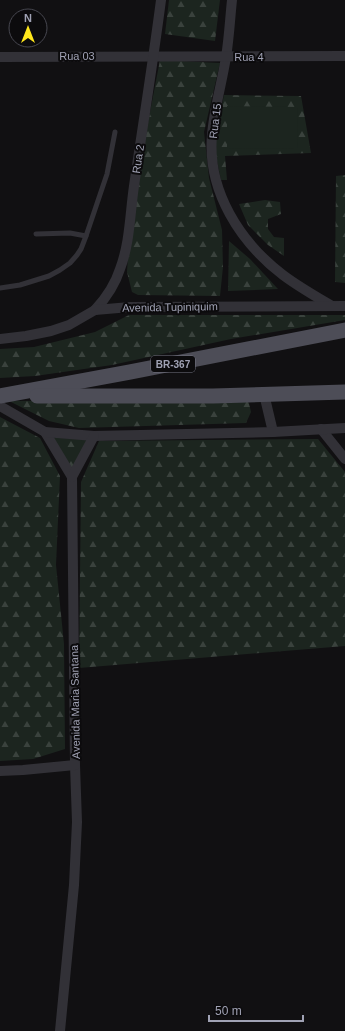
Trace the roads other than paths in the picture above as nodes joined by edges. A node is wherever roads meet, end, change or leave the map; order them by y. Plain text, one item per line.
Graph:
1 (161, 0) edge
2 (232, 0) edge
3 (154, 56) junction
4 (345, 56) edge
5 (0, 57) edge
6 (226, 57) junction
7 (115, 132) dead end
8 (36, 234) dead end
9 (86, 236) junction
10 (0, 288) edge
11 (332, 306) junction
12 (345, 306) edge
13 (95, 310) junction
14 (345, 330) edge
15 (0, 338) edge
16 (345, 392) edge
17 (264, 394) junction
18 (0, 396) edge
19 (0, 406) edge
20 (345, 428) edge
21 (321, 429) junction
22 (45, 432) junction
23 (273, 432) junction
24 (94, 436) junction
25 (345, 459) edge
26 (72, 477) junction
27 (75, 765) junction
28 (0, 771) edge
29 (60, 1031) edge

1 - 3 street, Rua 2
2 - 6 street, Rua 15
3 - 5 street, Rua 03
3 - 6 street, Rua 4
3 - 13 street, Rua 2
4 - 6 street, Rua 4
6 - 11 street, Rua 15
7 - 9 lane
8 - 9 lane
9 - 10 lane
11 - 12 street, Avenida Tupiniquim
11 - 13 street, Avenida Tupiniquim
13 - 15 street, Avenida Tupiniquim
14 - 18 main road, BR-367
16 - 17 main road, BR-367
17 - 18 main road, BR-367
17 - 23 street
19 - 22 street
20 - 21 street
21 - 23 street
21 - 25 street
22 - 24 street
22 - 26 street
23 - 24 street
24 - 26 street
26 - 27 street, Avenida Maria Santana
27 - 28 street
27 - 29 street, Avenida Maria Santana

